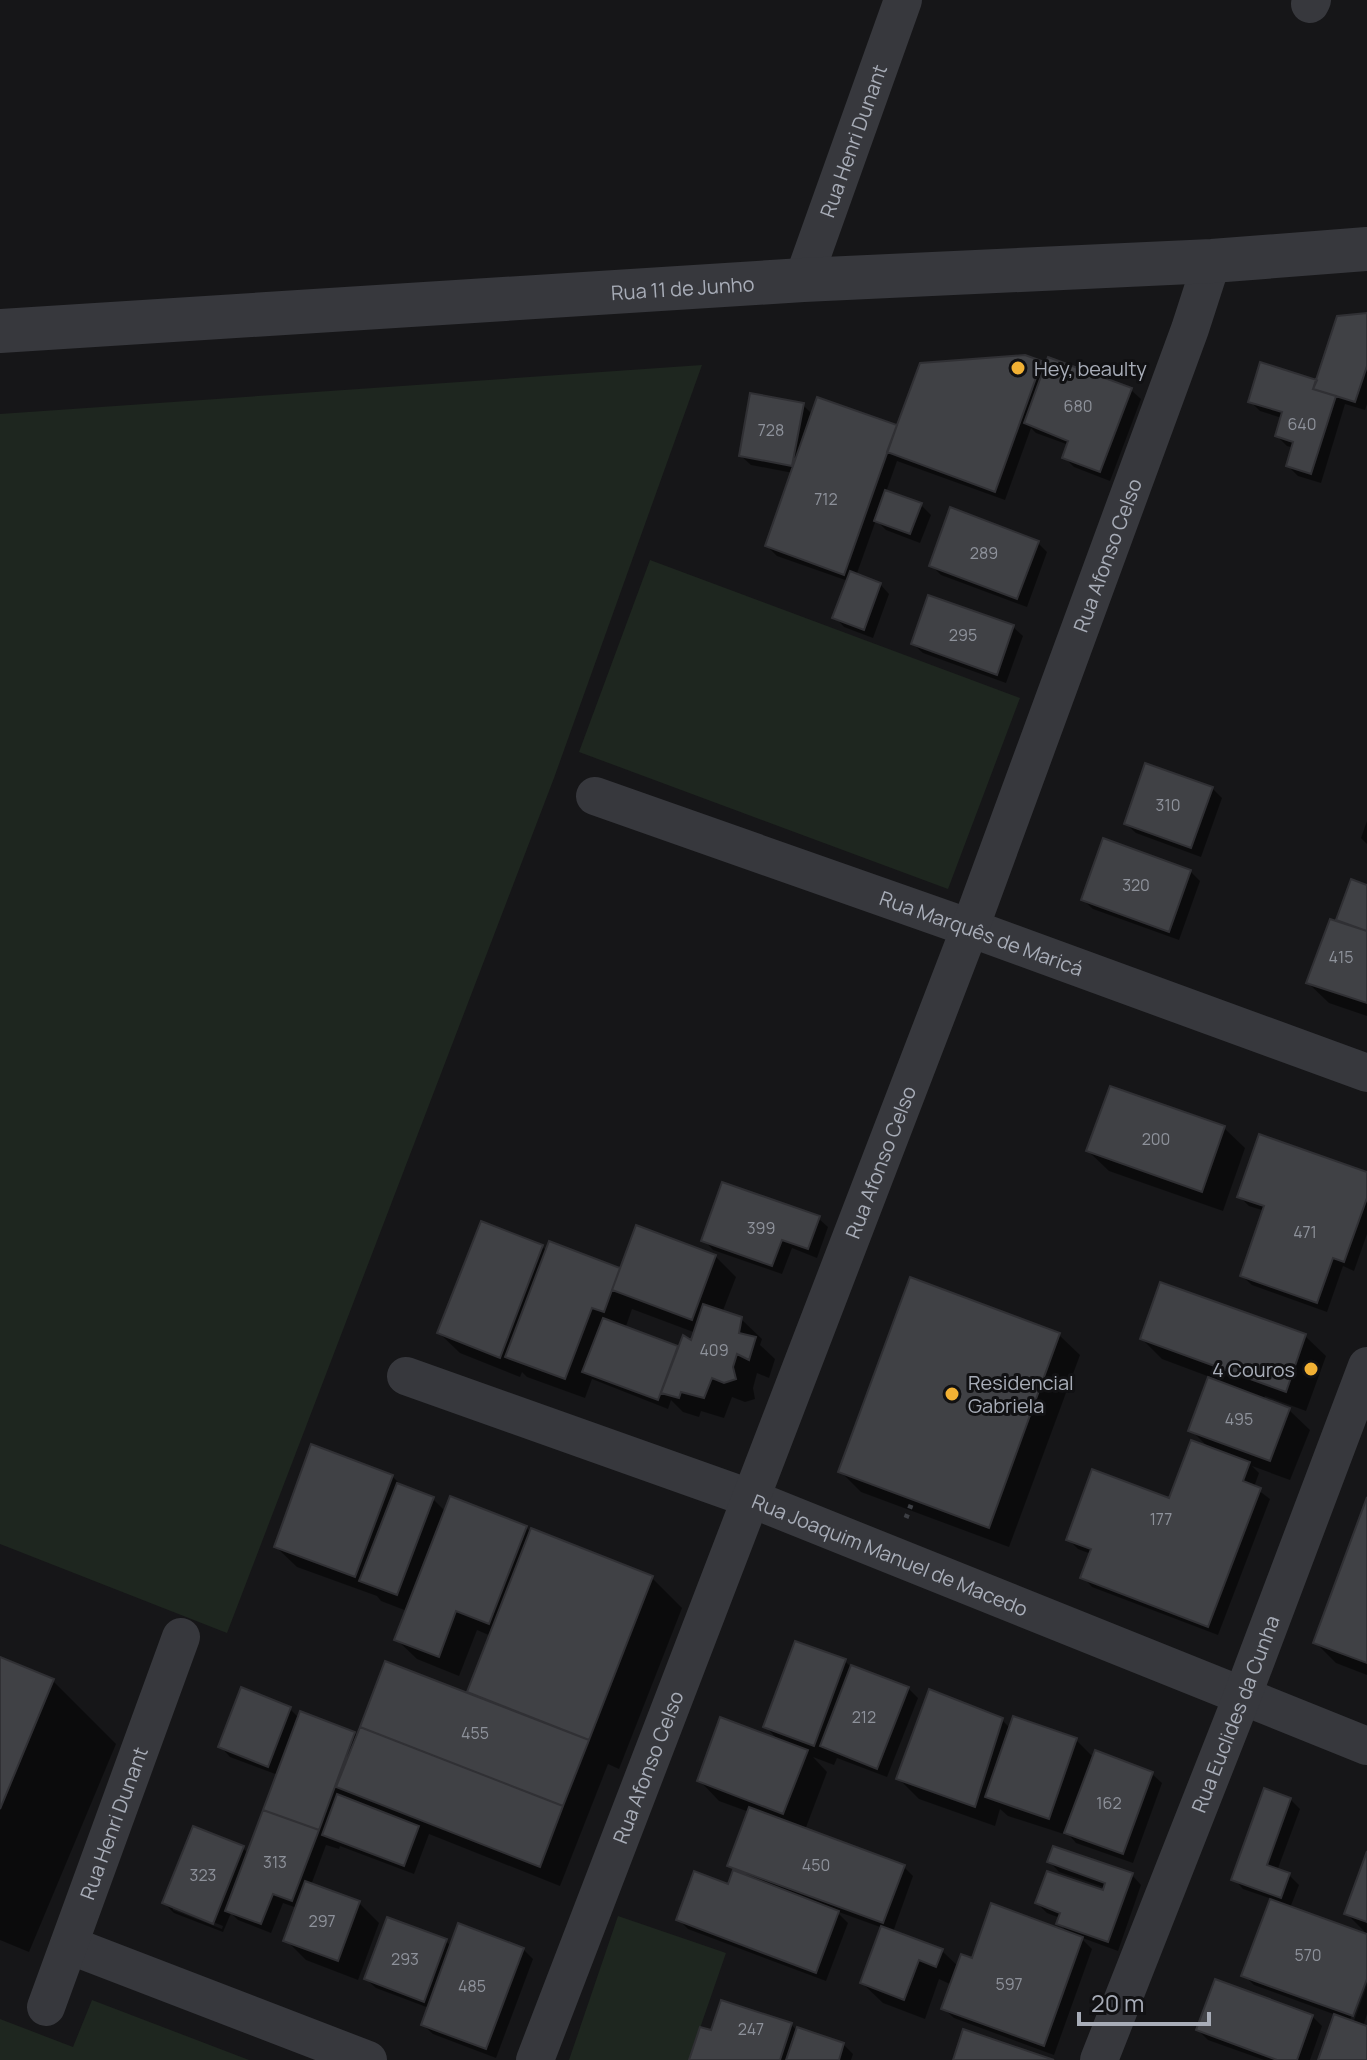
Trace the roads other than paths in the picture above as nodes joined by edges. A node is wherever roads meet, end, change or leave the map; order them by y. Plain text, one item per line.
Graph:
1 (903, 0) edge
2 (1367, 249) edge
3 (1212, 261) junction
4 (803, 280) junction
5 (0, 331) edge
6 (595, 796) dead end
7 (970, 928) junction
8 (1367, 1073) edge
9 (1367, 1366) edge
10 (406, 1376) dead end
11 (752, 1499) junction
12 (181, 1637) dead end
13 (1242, 1697) junction
14 (1367, 1746) edge
15 (69, 1945) junction
16 (46, 2007) dead end
17 (368, 2060) edge
18 (535, 2060) edge
19 (1099, 2060) edge

1 - 4 street, Rua Henri Dunant
2 - 3 street, Rua 11 de Junho
3 - 4 street, Rua 11 de Junho
3 - 7 street, Rua Afonso Celso
4 - 5 street, Rua 11 de Junho
6 - 7 street, Rua Marquês de Maricá
7 - 8 street, Rua Marquês de Maricá
7 - 11 street, Rua Afonso Celso
9 - 13 street, Rua Euclides da Cunha
10 - 11 street, Rua Joaquim Manuel de Macedo
11 - 13 street, Rua Joaquim Manuel de Macedo
11 - 18 street, Rua Afonso Celso
12 - 15 street, Rua Henri Dunant
13 - 14 street, Rua Joaquim Manuel de Macedo
13 - 19 street, Rua Euclides da Cunha
15 - 16 street, Rua Henri Dunant
15 - 17 street

